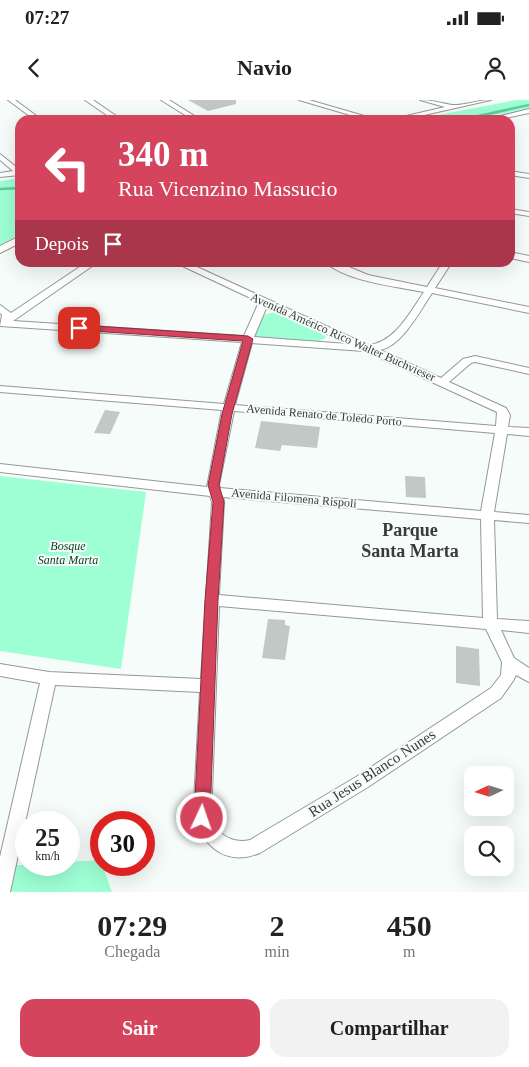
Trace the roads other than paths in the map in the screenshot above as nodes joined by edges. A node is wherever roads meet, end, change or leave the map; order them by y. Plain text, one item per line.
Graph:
1 (11, 100) edge
2 (88, 100) edge
3 (164, 100) edge
4 (302, 100) edge
5 (423, 100) edge
6 (488, 100) edge
7 (451, 107) junction
8 (529, 111) edge
9 (32, 115) edge
10 (111, 115) edge
11 (190, 115) edge
12 (357, 115) edge
13 (416, 115) edge
14 (510, 115) edge
15 (0, 156) edge
16 (15, 169) edge
17 (515, 173) edge
18 (15, 174) edge
19 (0, 175) edge
20 (529, 176) edge
21 (515, 212) edge
22 (529, 214) edge
23 (15, 242) edge
24 (0, 250) edge
25 (515, 256) edge
26 (529, 259) edge
27 (87, 267) edge
28 (189, 267) edge
29 (338, 267) edge
30 (445, 267) edge
31 (432, 289) junction
32 (264, 301) junction
33 (0, 308) edge
34 (529, 310) edge
35 (2, 325) edge
36 (248, 339) junction
37 (368, 348) junction
38 (529, 371) edge
39 (443, 382) junction
40 (0, 389) edge
41 (229, 406) junction
42 (501, 430) junction
43 (529, 432) edge
44 (0, 468) edge
45 (214, 492) junction
46 (487, 515) junction
47 (529, 519) edge
48 (212, 600) junction
49 (490, 623) junction
50 (529, 627) edge
51 (509, 662) junction
52 (0, 670) edge
53 (529, 676) edge
54 (49, 678) junction
55 (208, 686) junction
56 (7, 834) edge
57 (1, 892) edge

1 - 9 street
2 - 10 street
3 - 11 street
4 - 12 street
5 - 7 street
6 - 7 street
7 - 13 street
8 - 14 street
15 - 16 street
17 - 20 street
18 - 19 street
21 - 22 street
23 - 24 street
25 - 26 street
27 - 35 street
28 - 32 street, Avenida Américo Rico Walter Buchvieser
29 - 31 street
30 - 31 street
31 - 34 street
31 - 37 street
32 - 36 street
32 - 37 street, Avenida Américo Rico Walter Buchvieser
33 - 35 street
35 - 36 street
36 - 37 street
36 - 41 street
37 - 39 street, Avenida Américo Rico Walter Buchvieser
38 - 39 street
39 - 42 street, Avenida Américo Rico Walter Buchvieser
40 - 41 street, Avenida Renato de Toledo Porto
41 - 42 street, Avenida Renato de Toledo Porto
41 - 45 street
42 - 43 street, Avenida Renato de Toledo Porto
42 - 46 street
44 - 45 street, Avenida Filomena Rispoli
45 - 46 street, Avenida Filomena Rispoli
45 - 48 street
46 - 47 street, Avenida Filomena Rispoli
46 - 49 street
48 - 49 street
48 - 55 street
49 - 50 street
49 - 51 street
51 - 53 street
51 - 55 street, Rua Jesus Blanco Nunes
52 - 54 street
54 - 55 street
54 - 56 street
56 - 57 street

